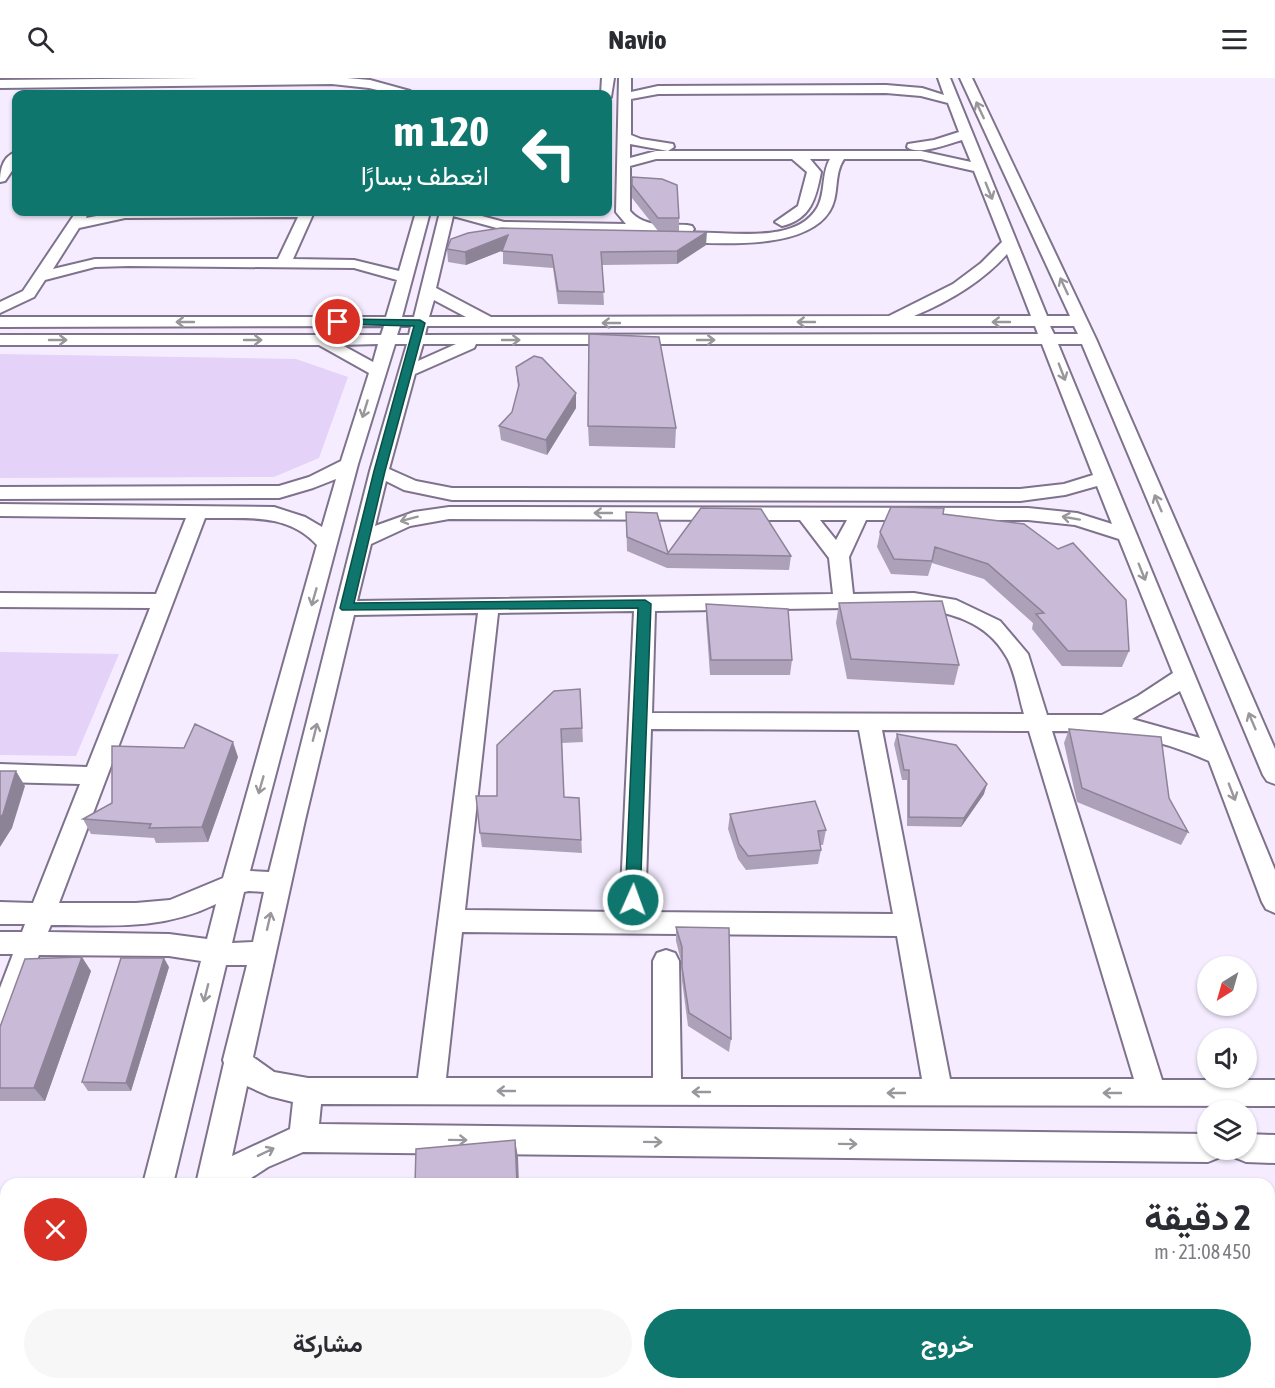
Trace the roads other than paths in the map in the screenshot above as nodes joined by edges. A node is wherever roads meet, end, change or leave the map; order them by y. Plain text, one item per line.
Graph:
1 (625, 78) edge
2 (914, 78) edge
3 (944, 78) edge
4 (966, 78) edge
5 (197, 80) edge
6 (647, 80) edge
7 (762, 80) edge
8 (831, 80) edge
9 (0, 84) edge
10 (885, 85) junction
11 (142, 86) edge
12 (671, 86) junction
13 (97, 90) edge
14 (163, 90) edge
15 (252, 90) edge
16 (344, 90) edge
17 (392, 90) edge
18 (624, 97) junction
19 (954, 101) junction
20 (967, 134) junction
21 (624, 137) junction
22 (676, 151) junction
23 (918, 151) junction
24 (795, 155) junction
25 (840, 155) junction
26 (12, 162) edge
27 (623, 164) junction
28 (980, 168) junction
29 (0, 178) edge
30 (813, 179) junction
31 (830, 180) junction
32 (615, 204) edge
33 (80, 216) edge
34 (110, 216) edge
35 (305, 216) edge
36 (421, 216) edge
37 (446, 216) edge
38 (466, 216) edge
39 (585, 216) edge
40 (74, 225) junction
41 (568, 227) junction
42 (646, 228) junction
43 (503, 231) junction
44 (484, 237) edge
45 (1010, 241) junction
46 (458, 242) edge
47 (59, 249) junction
48 (437, 251) junction
49 (398, 253) junction
50 (95, 263) junction
51 (284, 263) junction
52 (354, 264) junction
53 (41, 277) junction
54 (403, 285) junction
55 (428, 290) junction
56 (29, 294) junction
57 (0, 308) edge
58 (1080, 321) junction
59 (0, 322) edge
60 (54, 322) junction
61 (338, 322) junction
62 (885, 322) junction
63 (498, 323) junction
64 (1046, 330) junction
65 (390, 331) junction
66 (418, 331) junction
67 (1088, 339) junction
68 (0, 340) edge
69 (316, 340) junction
70 (482, 340) junction
71 (377, 371) junction
72 (406, 372) junction
73 (349, 464) junction
74 (379, 471) junction
75 (1103, 478) junction
76 (0, 493) edge
77 (1020, 495) junction
78 (450, 503) junction
79 (0, 510) edge
80 (198, 511) junction
81 (805, 513) junction
82 (861, 513) junction
83 (1028, 514) junction
84 (1127, 535) junction
85 (362, 541) junction
86 (328, 545) junction
87 (839, 557) junction
88 (0, 600) edge
89 (163, 601) junction
90 (844, 601) junction
91 (645, 604) junction
92 (489, 606) junction
93 (346, 608) junction
94 (1185, 676) junction
95 (640, 721) junction
96 (869, 721) junction
97 (1038, 723) junction
98 (1103, 723) junction
99 (1218, 755) junction
100 (0, 773) edge
101 (1275, 775) edge
102 (96, 776) junction
103 (234, 882) junction
104 (277, 885) junction
105 (1275, 902) edge
106 (0, 913) edge
107 (43, 914) junction
108 (451, 921) junction
109 (632, 923) junction
110 (908, 925) junction
111 (0, 943) edge
112 (32, 944) junction
113 (216, 953) junction
114 (262, 953) junction
115 (666, 961) dead end
116 (0, 1023) edge
117 (237, 1060) junction
118 (308, 1091) junction
119 (430, 1091) junction
120 (667, 1092) junction
121 (939, 1093) junction
122 (1152, 1093) junction
123 (1275, 1094) edge
124 (303, 1138) junction
125 (1197, 1148) edge
126 (1257, 1148) edge
127 (1275, 1149) edge
128 (160, 1178) edge
129 (211, 1178) edge
130 (224, 1178) edge

1 - 18 street
2 - 10 street
3 - 19 street
58 -> 4 street
5 - 11 street
5 - 17 street
6 - 12 street
7 - 8 street
7 - 12 street
8 - 10 street
9 - 11 street
10 - 12 street
10 - 19 street
11 - 13 street
11 - 14 street
12 - 18 street
15 - 16 street
18 - 21 street
19 - 20 street
20 - 23 street
20 - 28 street
21 - 22 street
21 - 27 street
22 - 23 street
22 - 24 street
22 - 27 street
23 - 25 street
23 - 28 street
24 - 25 street
24 - 30 street
25 - 31 street
26 - 29 street
27 - 32 street
28 -> 45 street
30 - 31 street
30 - 42 street
31 - 43 street
32 - 42 street
33 - 40 street
34 - 40 street
35 - 51 street
36 - 49 street
37 - 48 street
38 - 43 street
39 - 41 street
40 - 47 street
41 - 42 street
41 - 43 street
43 - 44 street
45 - 62 street
45 - 64 street
46 - 48 street
47 - 50 street
47 - 53 street
48 - 55 street
49 - 52 street
49 - 54 street
50 - 51 street
50 - 53 street
51 - 52 street
52 - 54 street
53 - 56 street
54 - 61 street
54 - 65 street
55 - 63 street
55 - 66 street
56 - 57 street
56 - 60 street
58 - 64 street
58 - 67 street
59 - 60 street
61 -> 60 street
61 - 65 street
62 -> 63 street
64 -> 62 street
63 - 66 street
64 - 67 street
70 -> 64 street
64 -> 75 street
65 - 66 street
65 - 69 street
65 - 71 street
66 - 70 street
66 - 72 street
101 -> 67 street
68 -> 69 street
69 - 71 street
70 - 72 street
71 -> 73 street
72 - 74 street
73 - 76 street
73 - 86 street
74 - 78 street
74 - 85 street
75 - 77 street
75 - 84 street
77 - 78 street
77 - 83 street
81 -> 78 street
78 -> 85 street
79 - 80 street
80 - 86 street
80 - 89 street
81 - 82 street
81 - 87 street
82 - 83 street
82 - 87 street
84 -> 83 street
84 -> 94 street
85 - 93 street
86 -> 103 street
87 - 90 street
88 - 89 street
89 - 102 street
90 - 91 street
90 - 97 street
91 - 92 street
91 - 95 street
92 - 93 street
92 - 108 street
104 -> 93 street
94 - 98 street
94 - 99 street
95 - 96 street
95 - 109 street
96 - 97 street
96 - 110 street
97 - 98 street
97 - 122 street
98 - 99 street
99 -> 105 street
100 - 102 street
102 - 107 street
103 - 104 street
103 - 107 street
103 - 113 street
114 -> 104 street
106 - 107 street
107 - 112 street
108 - 109 street
108 - 119 street
109 - 110 street
110 - 121 street
111 - 112 street
112 - 113 street
112 - 116 street
113 - 114 street
113 -> 128 street
114 - 117 street
115 - 120 street
117 - 118 street
117 - 129 street
118 - 119 street
118 - 124 street
120 -> 119 street
121 -> 120 street
122 -> 121 street
122 - 123 street
124 -> 125 street
130 -> 124 street
126 - 127 street

